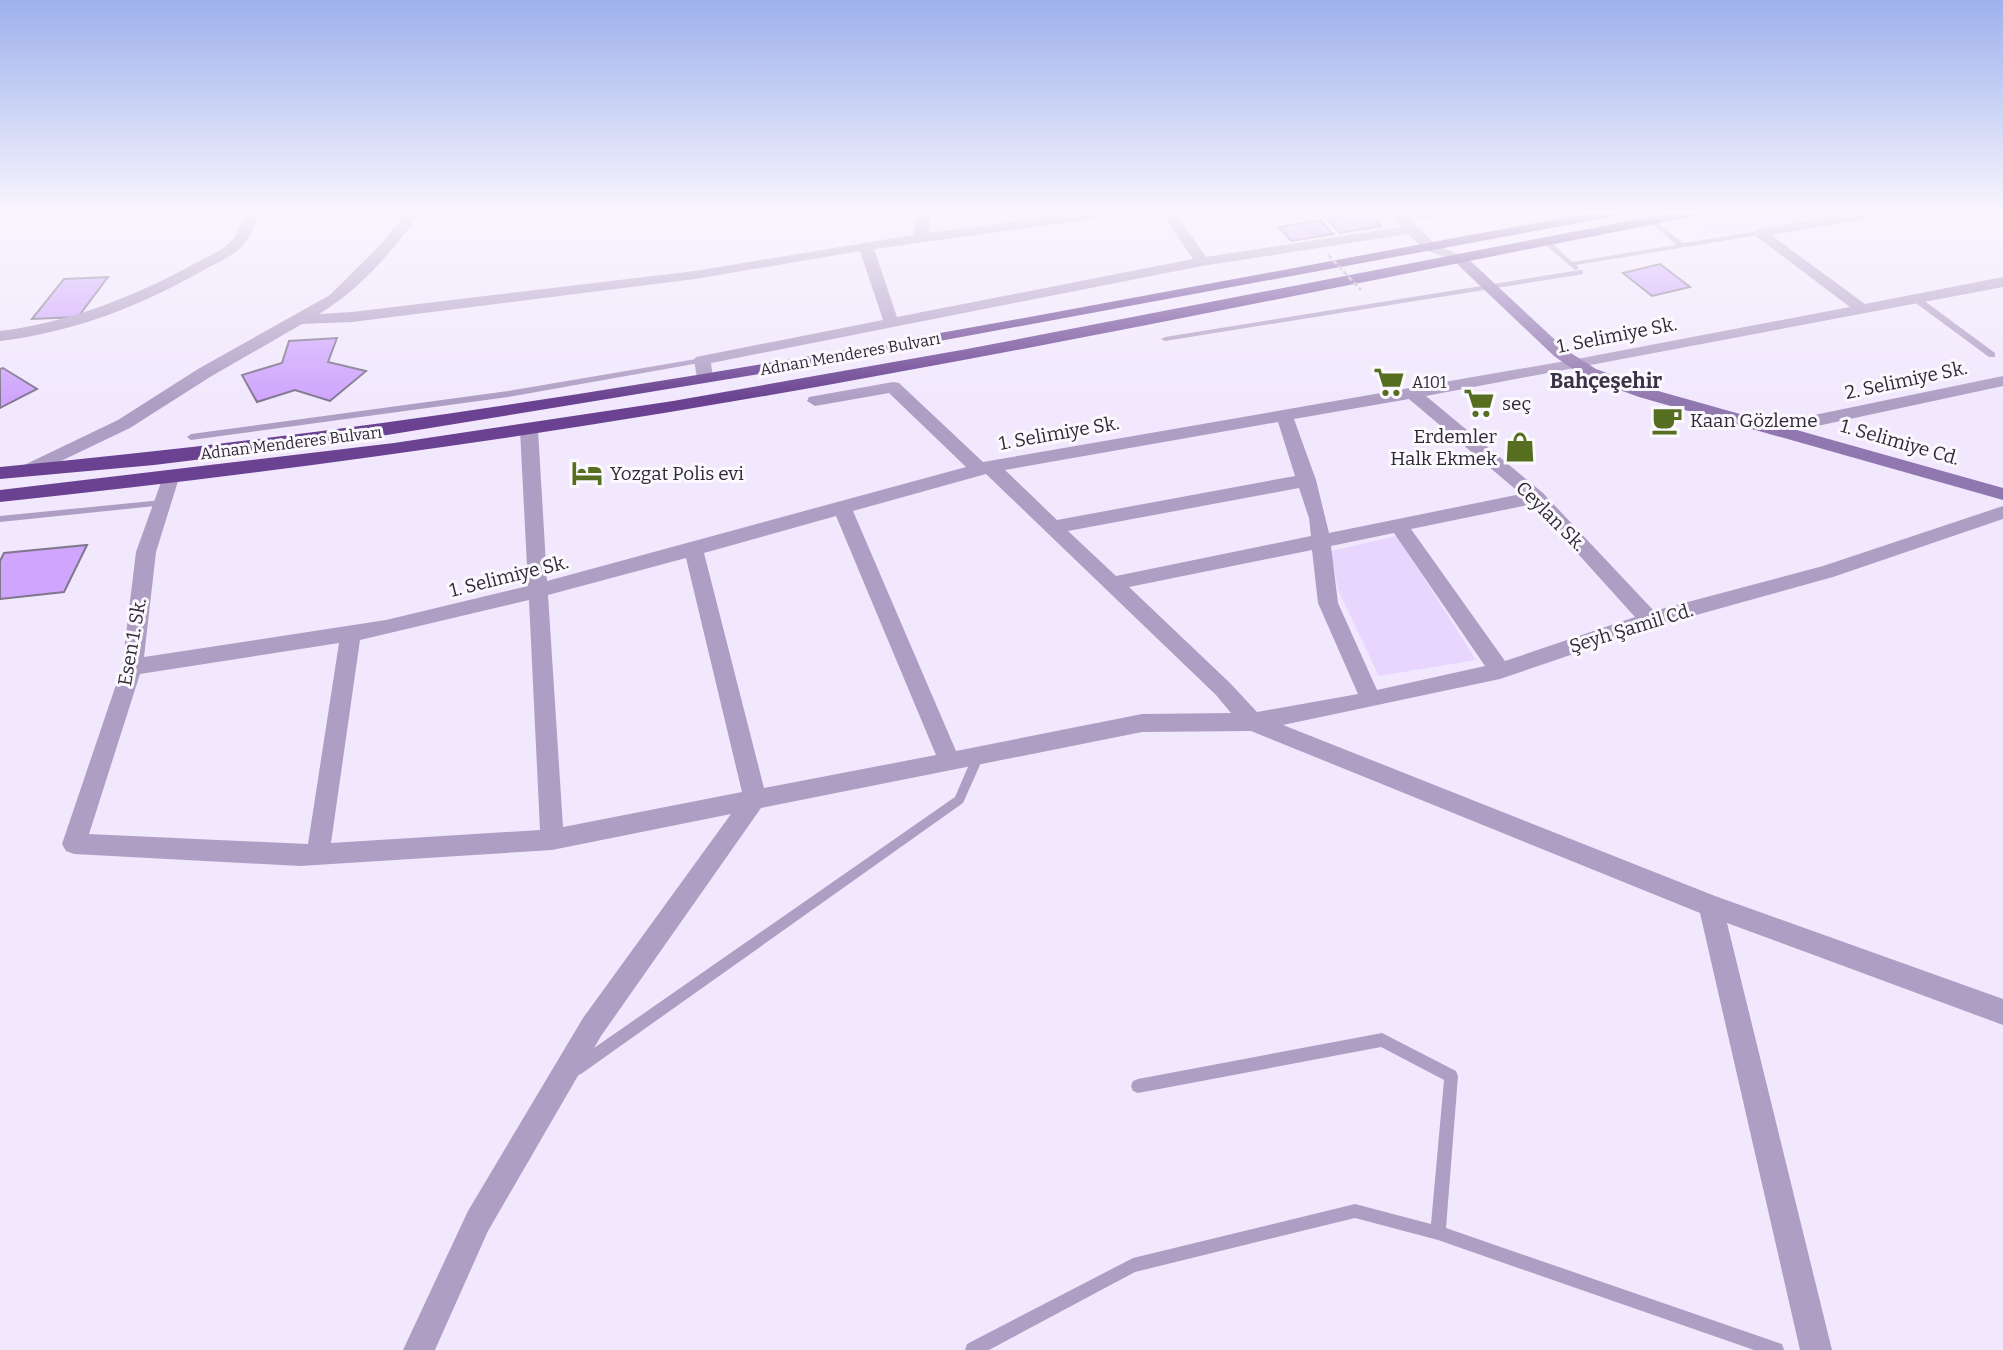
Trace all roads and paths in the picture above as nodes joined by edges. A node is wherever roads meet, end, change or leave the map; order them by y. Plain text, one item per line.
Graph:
1 (188, 274) edge
2 (359, 274) edge
3 (701, 274) edge
4 (875, 274) edge
5 (1142, 274) edge
6 (1281, 274) edge
7 (1346, 274) edge
8 (1375, 274) edge
9 (1476, 274) edge
10 (1567, 274) edge
11 (1815, 274) edge
12 (2003, 282) edge
13 (1489, 286) junction
14 (1361, 290) dead end
15 (1916, 299) junction
16 (1864, 310) junction
17 (297, 320) junction
18 (892, 324) junction
19 (0, 336) edge
20 (1165, 338) dead end
21 (1992, 355) dead end
22 (702, 360) junction
23 (1577, 364) junction
24 (705, 378) junction
25 (2003, 381) edge
26 (1412, 393) junction
27 (816, 401) dead end
28 (1284, 415) junction
29 (124, 424) junction
30 (1776, 429) junction
31 (528, 430) junction
32 (191, 437) dead end
33 (103, 463) junction
34 (984, 468) junction
35 (28, 470) junction
36 (0, 472) edge
37 (170, 478) junction
38 (1307, 480) junction
39 (2003, 494) edge
40 (0, 496) edge
41 (1537, 497) junction
42 (162, 503) junction
43 (842, 507) junction
44 (2003, 512) edge
45 (0, 519) edge
46 (1398, 525) junction
47 (1052, 527) junction
48 (1321, 541) junction
49 (693, 550) junction
50 (1110, 584) junction
51 (536, 591) junction
52 (1650, 620) junction
53 (351, 633) junction
54 (132, 667) junction
55 (1500, 671) junction
56 (1371, 701) junction
57 (1252, 722) junction
58 (978, 756) junction
59 (950, 762) junction
60 (755, 799) junction
61 (552, 840) junction
62 (318, 854) junction
63 (1711, 906) junction
64 (2003, 1012) edge
65 (562, 1079) junction
66 (1138, 1086) dead end
67 (1438, 1233) junction
68 (419, 1350) edge
69 (973, 1350) edge
70 (1776, 1350) edge
71 (1816, 1350) edge

1 - 19 street
2 - 17 street
3 - 17 street
4 - 18 street
5 - 18 street
6 - 24 highway, Adnan Menderes Bulvarı
7 - 14 path, bridge
8 - 31 highway, Adnan Menderes Bulvarı
9 - 13 street, 1. Selimiye Cd.
10 - 13 lane
11 - 16 street
12 - 15 street, 1. Selimiye Sk.
13 - 20 lane
13 - 23 street, 1. Selimiye Cd.
15 - 16 street, 1. Selimiye Sk.
15 - 21 lane
16 - 23 street, 1. Selimiye Sk.
17 - 29 street
18 - 22 street
22 - 24 street
22 - 32 lane
23 - 26 street, 1. Selimiye Sk.
23 - 30 street, 1. Selimiye Cd.
24 - 33 highway, Adnan Menderes Bulvarı
25 - 30 street, 2. Selimiye Sk.
26 - 28 street, 1. Selimiye Sk.
26 - 41 street, Ceylan Sk.
27 - 34 street
28 - 34 street, 1. Selimiye Sk.
28 - 38 street
29 - 33 street
29 - 35 street
30 - 39 street, 1. Selimiye Cd.
31 - 37 highway, Adnan Menderes Bulvarı
31 - 51 street
33 - 35 highway, Adnan Menderes Bulvarı
34 - 43 street, 1. Selimiye Sk.
34 - 47 street
35 - 36 highway, Adnan Menderes Bulvarı
37 - 40 highway, Adnan Menderes Bulvarı
37 - 42 street, Esen 1. Sk.
38 - 47 street
38 - 48 street
41 - 46 street
41 - 52 street, Ceylan Sk.
42 - 45 lane
42 - 54 street, Esen 1. Sk.
43 - 49 street, 1. Selimiye Sk.
43 - 59 street
44 - 52 street, Şeyh Şamil Cd.
46 - 48 street
46 - 55 street
47 - 50 street
48 - 50 street
48 - 56 street
49 - 51 street, 1. Selimiye Sk.
49 - 60 street
50 - 57 street
51 - 53 street, 1. Selimiye Sk.
51 - 61 street
52 - 55 street, Şeyh Şamil Cd.
53 - 54 street, 1. Selimiye Sk.
53 - 62 street
54 - 62 street, Esen 1. Sk.
55 - 56 street, Şeyh Şamil Cd.
56 - 57 street, Şeyh Şamil Cd.
57 - 58 street
57 - 63 street
58 - 59 street
58 - 65 lane
59 - 60 street
60 - 61 street
60 - 65 street
61 - 62 street
63 - 64 street
63 - 71 street
65 - 68 street
66 - 67 lane
67 - 69 lane
67 - 70 lane

